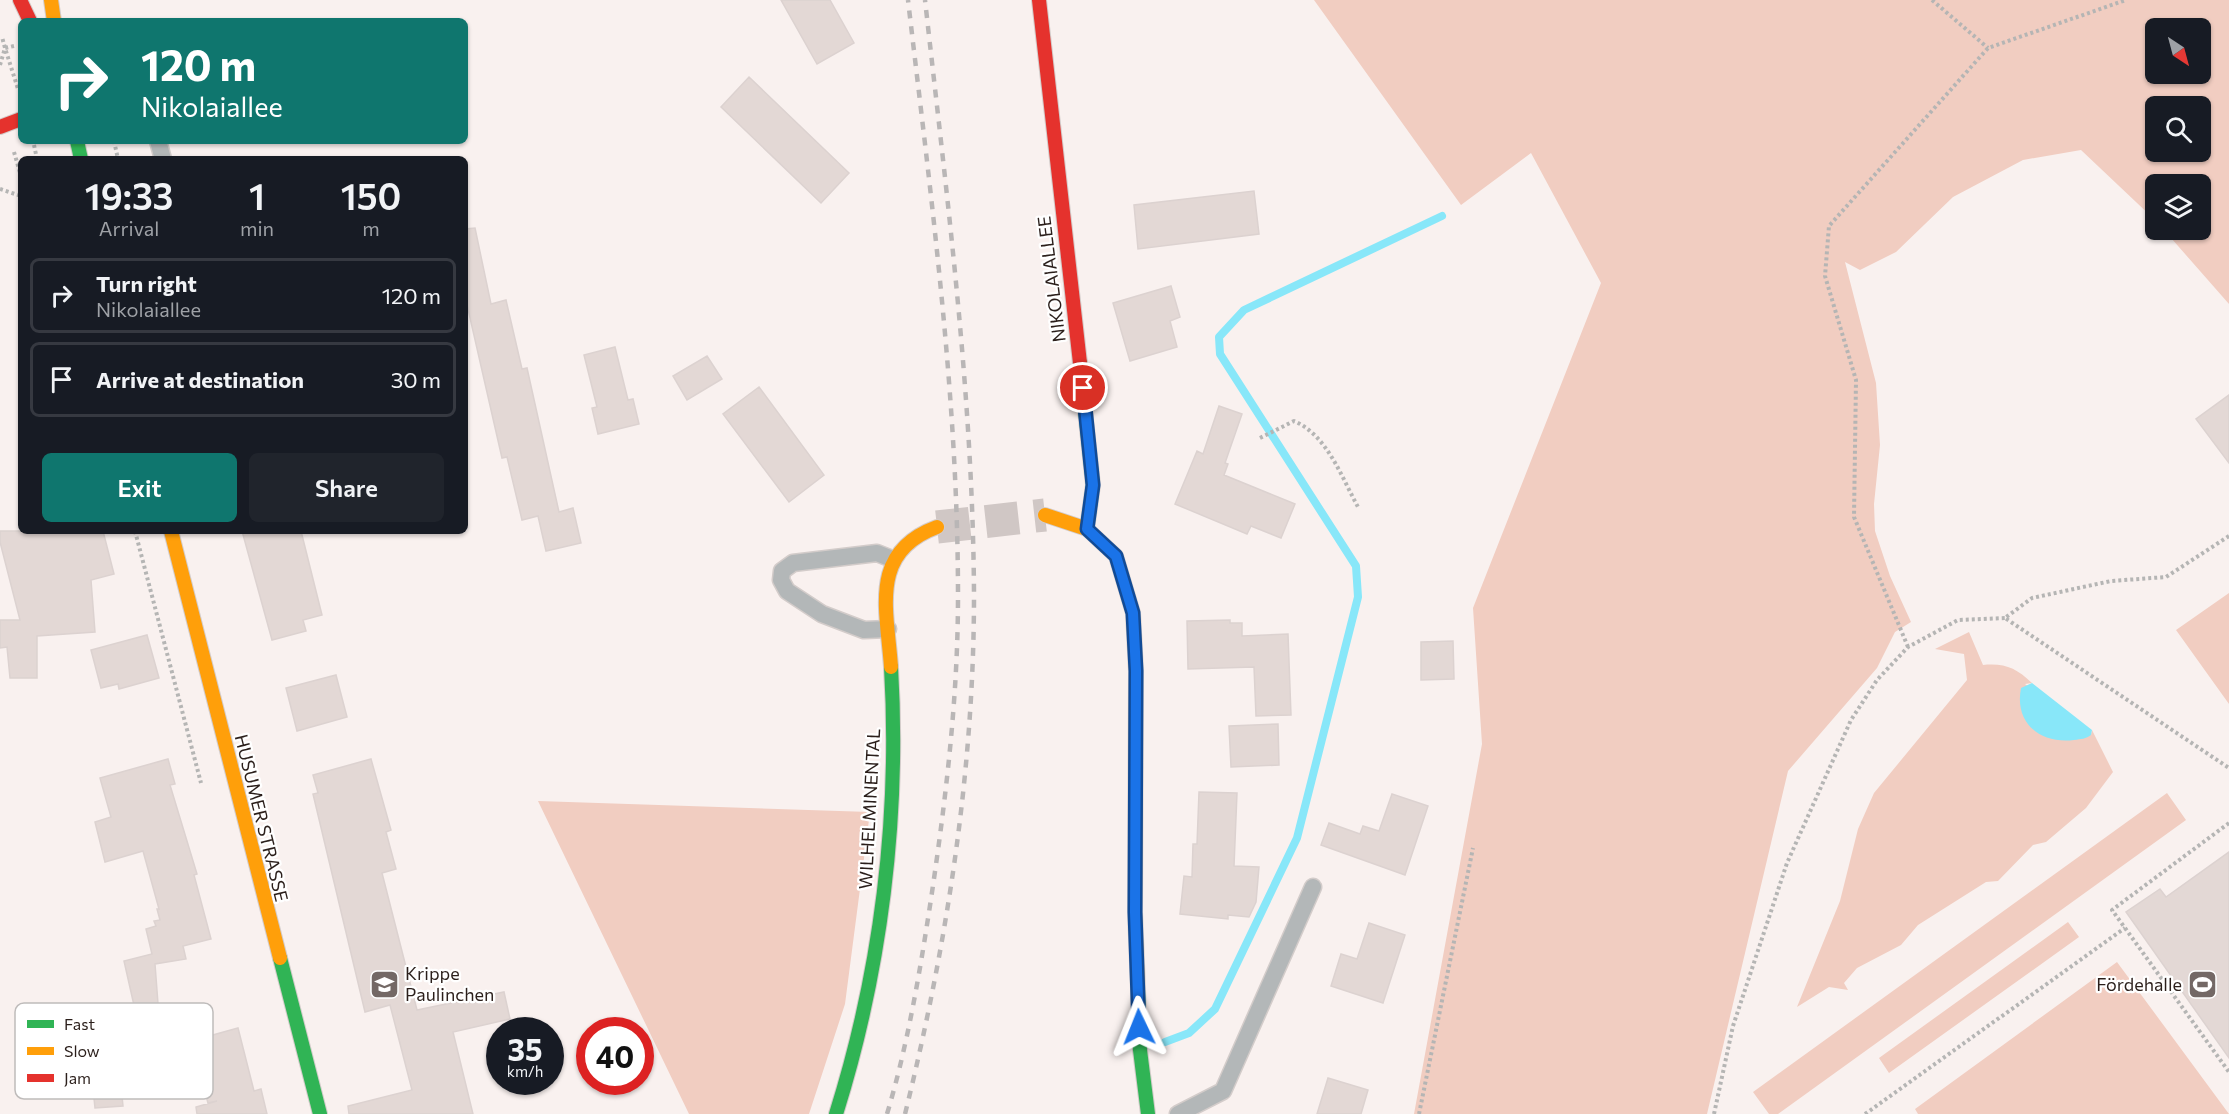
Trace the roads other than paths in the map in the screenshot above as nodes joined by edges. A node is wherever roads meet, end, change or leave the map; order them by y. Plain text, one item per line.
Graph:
1 (20, 0) edge
2 (51, 0) edge
3 (1039, 0) edge
4 (29, 18) edge
5 (54, 18) edge
6 (18, 120) edge
7 (0, 127) edge
8 (1045, 515) tunnel mouth
9 (937, 527) tunnel mouth
10 (1087, 529) junction
11 (172, 534) edge
12 (892, 559) junction
13 (888, 629) junction
14 (1312, 887) dead end
15 (320, 1114) edge
16 (836, 1114) edge
17 (1148, 1114) edge
18 (1179, 1114) edge

1 - 4 street
2 - 5 street
3 - 10 street, NIKOLAIALLEE
6 - 7 street
8 - 10 street
9 - 12 street
10 - 17 street
11 - 15 street, HUSUMER STRASSE
12 - 13 street, WILHELMINENTAL
12 - 13 lane
13 - 16 street, WILHELMINENTAL
14 - 18 lane

